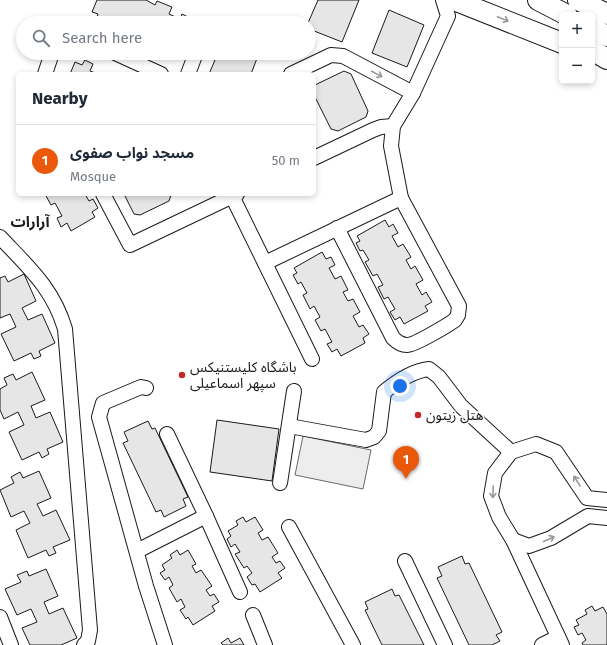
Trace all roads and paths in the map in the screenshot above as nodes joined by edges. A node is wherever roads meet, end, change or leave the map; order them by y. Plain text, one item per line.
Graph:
1 (443, 0) edge
2 (538, 0) edge
3 (578, 0) edge
4 (487, 5) edge
5 (451, 8) edge
6 (561, 12) edge
7 (607, 14) edge
8 (559, 31) edge
9 (595, 37) edge
10 (559, 41) edge
11 (599, 50) edge
12 (50, 60) edge
13 (130, 60) edge
14 (193, 60) edge
15 (46, 72) edge
16 (157, 72) edge
17 (189, 72) edge
18 (295, 72) edge
19 (413, 93) junction
20 (393, 126) junction
21 (316, 157) edge
22 (104, 196) edge
23 (233, 196) edge
24 (235, 196) edge
25 (401, 198) junction
26 (337, 228) junction
27 (0, 237) edge
28 (265, 263) junction
29 (312, 359) dead end
30 (146, 388) dead end
31 (294, 391) dead end
32 (288, 426) junction
33 (167, 434) dead end
34 (511, 452) junction
35 (280, 483) dead end
36 (607, 500) edge
37 (206, 516) junction
38 (607, 518) edge
39 (289, 527) dead end
40 (513, 540) junction
41 (137, 551) junction
42 (405, 561) dead end
43 (240, 592) dead end
44 (253, 615) dead end
45 (0, 617) edge
46 (560, 641) edge
47 (11, 645) edge
48 (84, 645) edge
49 (166, 645) edge
50 (265, 645) edge
51 (353, 645) edge
52 (445, 645) edge
53 (542, 645) edge

1 - 5 street
2 - 6 highway
3 - 7 highway
4 - 5 highway
4 - 8 highway
4 -> 10 highway
5 - 19 street
9 - 11 highway
12 - 15 street
13 - 16 street
14 - 17 street
18 -> 19 street
19 - 20 street
20 - 21 street
20 - 25 street
22 - 23 street
24 - 28 street
25 - 26 street
25 - 26 street
26 - 28 street
27 - 48 street
28 - 29 street
30 - 41 street
31 - 32 street
32 - 34 street
32 - 35 street
33 - 37 street
36 -> 34 street
34 -> 40 street
37 - 41 street
37 - 43 street
40 -> 38 street
39 - 51 street
40 - 46 street
41 - 49 street
42 - 52 street
44 - 50 street
45 - 47 street
46 - 53 street

